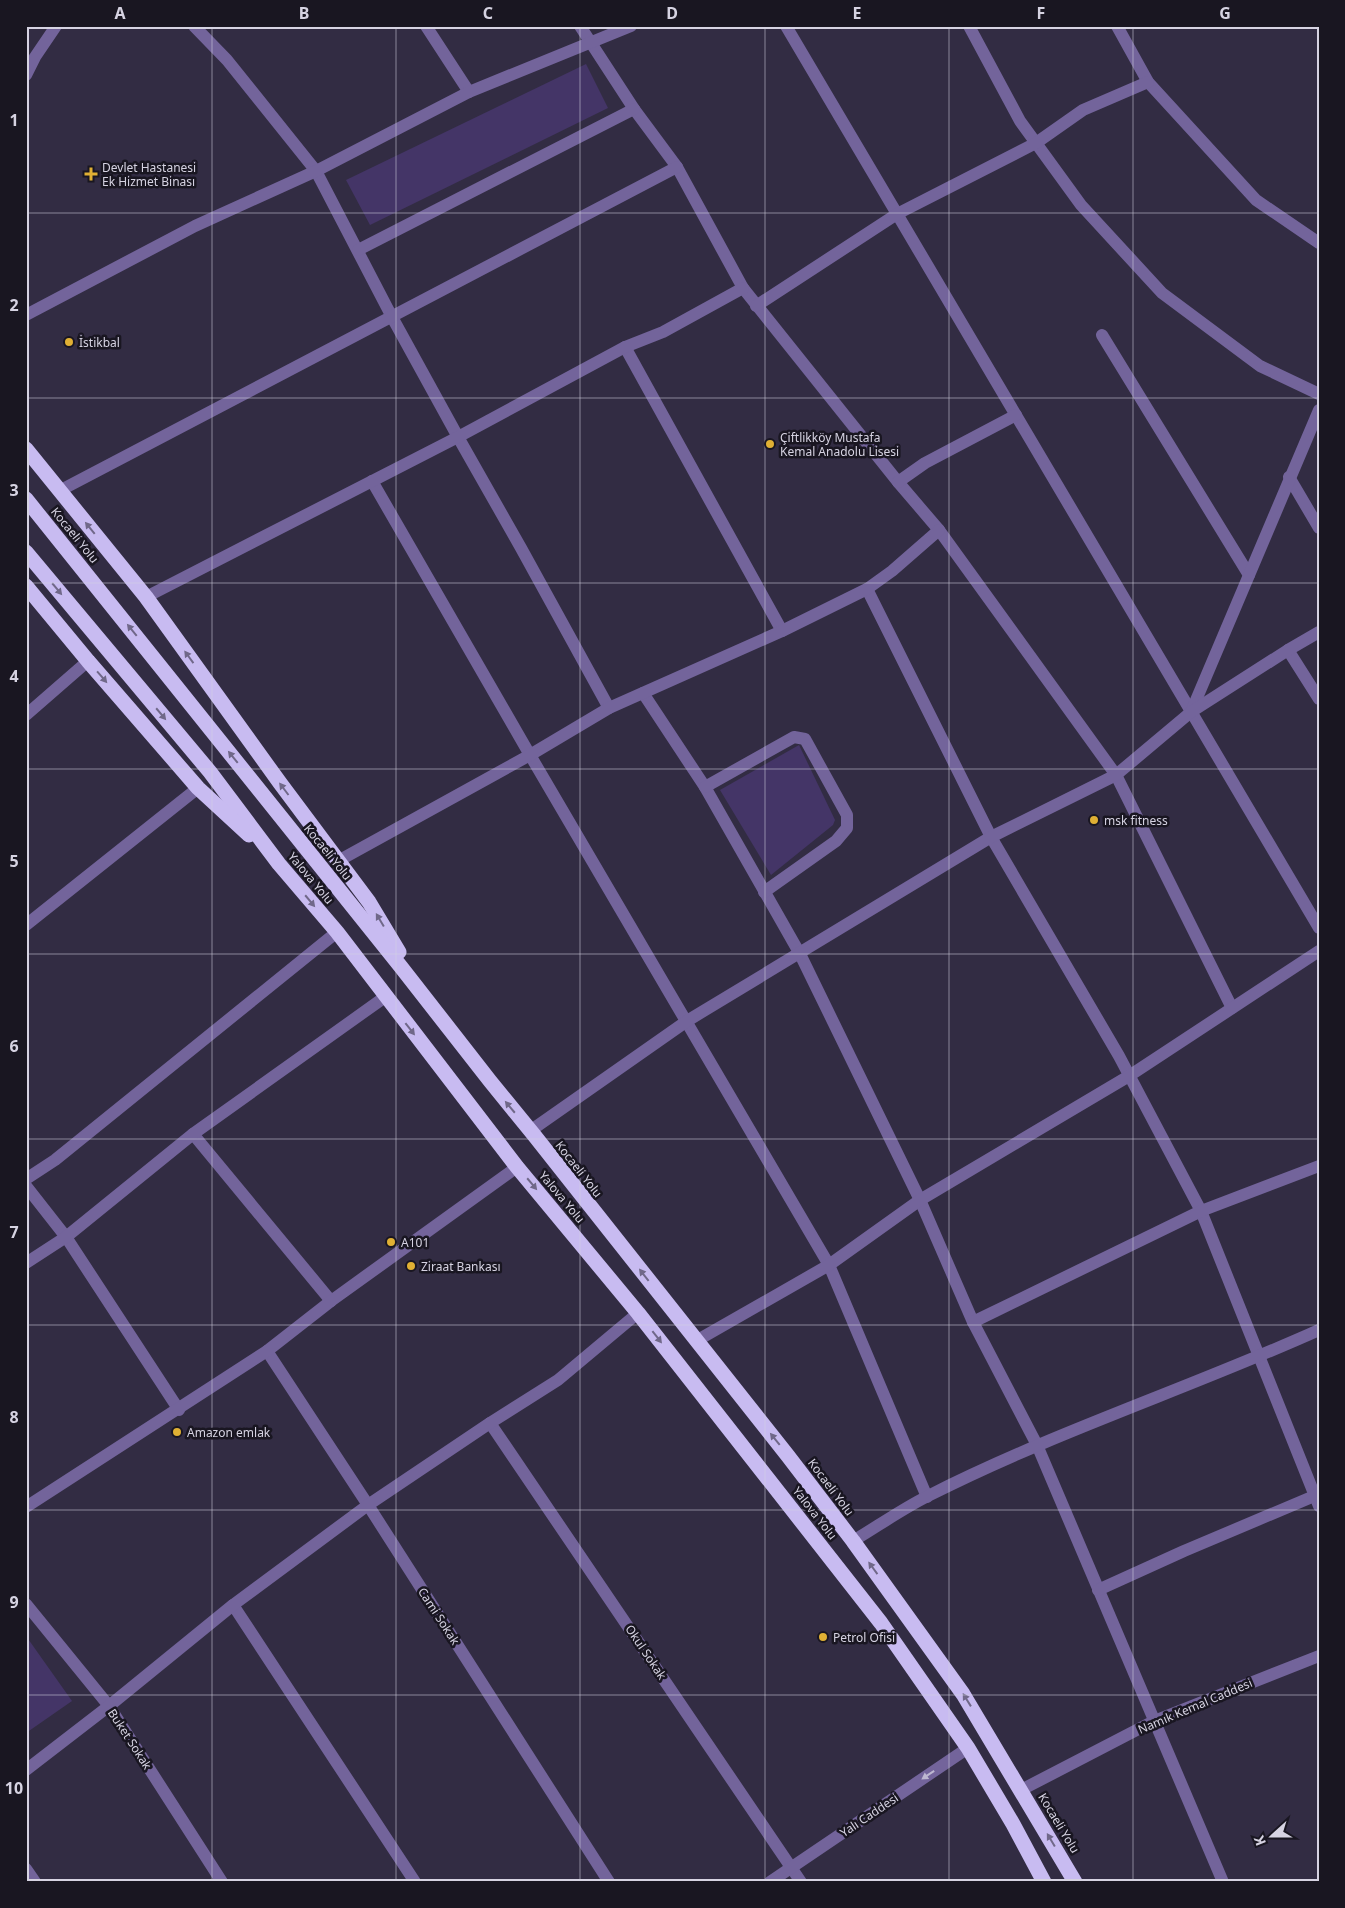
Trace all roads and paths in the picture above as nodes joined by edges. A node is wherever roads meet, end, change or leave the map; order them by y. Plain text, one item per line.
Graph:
1 (56, 26) edge
2 (194, 26) edge
3 (426, 26) edge
4 (580, 26) edge
5 (631, 26) edge
6 (786, 26) edge
7 (969, 26) edge
8 (1117, 26) edge
9 (592, 42) junction
10 (31, 53) edge
11 (26, 75) edge
12 (1148, 82) junction
13 (469, 92) junction
14 (634, 110) junction
15 (1036, 143) junction
16 (678, 167) junction
17 (316, 171) junction
18 (897, 214) junction
19 (1319, 243) edge
20 (358, 250) junction
21 (743, 288) junction
22 (756, 306) junction
23 (26, 315) edge
24 (392, 317) junction
25 (1102, 335) dead end
26 (625, 347) junction
27 (1319, 394) edge
28 (1319, 410) edge
29 (1016, 415) junction
30 (458, 438) junction
31 (26, 449) edge
32 (1289, 477) junction
33 (372, 481) junction
34 (898, 482) junction
35 (59, 491) junction
36 (26, 499) edge
37 (1319, 528) edge
38 (939, 530) junction
39 (26, 552) edge
40 (1248, 575) junction
41 (26, 586) edge
42 (867, 588) junction
43 (146, 597) junction
44 (782, 631) junction
45 (1319, 632) edge
46 (1288, 650) junction
47 (88, 661) junction
48 (643, 693) junction
49 (1319, 698) edge
50 (609, 708) junction
51 (1191, 712) junction
52 (26, 715) edge
53 (530, 755) junction
54 (1116, 775) junction
55 (704, 787) junction
56 (198, 788) junction
57 (991, 837) junction
58 (338, 861) junction
59 (279, 864) junction
60 (764, 892) junction
61 (26, 925) edge
62 (1319, 928) edge
63 (337, 932) junction
64 (1319, 951) edge
65 (800, 954) junction
66 (386, 997) junction
67 (432, 1007) junction
68 (1232, 1008) junction
69 (687, 1021) junction
70 (1129, 1076) junction
71 (530, 1130) junction
72 (193, 1134) junction
73 (1319, 1166) edge
74 (517, 1167) junction
75 (26, 1179) edge
76 (26, 1186) edge
77 (920, 1200) junction
78 (1201, 1211) junction
79 (66, 1237) junction
80 (26, 1263) edge
81 (829, 1265) junction
82 (331, 1302) junction
83 (638, 1313) junction
84 (973, 1322) junction
85 (1319, 1330) edge
86 (696, 1340) junction
87 (267, 1351) junction
88 (1260, 1356) junction
89 (179, 1410) junction
90 (490, 1423) junction
91 (1037, 1445) junction
92 (927, 1496) junction
93 (1317, 1499) edge
94 (368, 1505) junction
95 (26, 1507) edge
96 (853, 1541) junction
97 (1098, 1590) junction
98 (26, 1604) edge
99 (233, 1605) junction
100 (1319, 1656) edge
101 (109, 1706) junction
102 (1154, 1721) junction
103 (968, 1748) junction
104 (26, 1770) edge
105 (1022, 1790) junction
106 (791, 1867) junction
107 (26, 1868) edge
108 (35, 1882) edge
109 (222, 1882) edge
110 (415, 1882) edge
111 (609, 1882) edge
112 (770, 1882) edge
113 (801, 1882) edge
114 (1044, 1882) edge
115 (1075, 1882) edge
116 (1223, 1882) edge

1 - 10 street
2 - 17 street
3 - 13 street
4 - 9 street
5 - 9 street
6 - 18 street
7 - 15 street
8 - 12 street
9 - 13 street
9 - 14 street
10 - 11 street
12 - 15 street
12 - 19 street
13 - 17 street
14 - 16 street
14 - 20 street
15 - 18 street
15 - 27 street
16 - 21 street
16 - 24 street
17 - 20 street
17 - 23 street
18 - 22 street
18 - 29 street
20 - 24 street
21 - 22 street
21 - 26 street
22 - 34 street
24 - 30 street
24 - 35 street
25 - 40 street
26 - 30 street
26 - 44 street
28 - 32 street
29 - 34 street
29 - 51 street
30 - 33 street
30 - 50 street
31 - 35 highway
32 - 37 street
32 - 40 street
33 - 43 street
33 - 53 street
34 - 38 street
43 -> 35 highway
67 -> 36 highway, Kocaeli̇ Yolu
38 - 42 street
38 - 54 street
39 -> 59 highway, Yalova Yolu
40 - 51 street
41 - 47 highway
42 - 44 street
42 - 57 street
58 -> 43 highway
44 - 48 street
45 - 46 street
46 - 49 street
46 - 51 street
47 - 52 street
47 -> 56 highway
48 - 50 street
48 - 55 street
50 - 53 street
51 - 54 street
51 - 62 street
53 - 58 street
53 - 69 street
54 - 57 street
54 - 68 street
55 - 60 street
55 - 60 street
56 - 59 highway
56 - 61 street
57 - 65 street
57 - 70 street
67 -> 58 highway
59 -> 63 highway, Yalova Yolu
60 - 65 street
63 - 66 highway, Yalova Yolu
63 - 75 street
64 - 68 street
65 - 69 street
65 - 77 street
66 - 72 street
66 -> 74 highway, Yalova Yolu
71 -> 67 highway, Kocaeli̇ Yolu
68 - 70 street
69 - 71 street
69 - 81 street
70 - 77 street
70 - 78 street
86 -> 71 highway, Kocaeli̇ Yolu
72 - 79 street
72 - 82 street
73 - 78 street
74 - 82 street
74 -> 83 highway, Yalova Yolu
76 - 79 street
77 - 81 street
77 - 84 street
78 - 84 street
78 - 88 street
79 - 80 street
79 - 89 street
81 - 86 street
81 - 92 street
82 - 87 street
83 - 90 street
83 -> 103 highway, Yalova Yolu
84 - 91 street
85 - 88 street
96 -> 86 highway, Kocaeli̇ Yolu
87 - 89 street
87 - 94 street, Cami Sokak
88 - 91 street
88 - 93 street
89 - 95 street
90 - 94 street
90 - 106 street, Okul Sokak
91 - 92 street
91 - 97 street
92 - 96 street
93 - 97 street
94 - 99 street
94 - 111 street, Cami Sokak
105 -> 96 highway, Kocaeli̇ Yolu
97 - 102 street
98 - 101 street, Buket Sokak
99 - 101 street
99 - 110 street
100 - 102 street, Namık Kemal Caddesi
101 - 104 street
101 - 109 street, Buket Sokak
102 - 105 street, Namık Kemal Caddesi
102 - 116 street
103 -> 106 street, Yalı Caddesi
103 - 114 highway, Yalova Yolu
115 -> 105 highway, Kocaeli̇ Yolu
106 - 112 street, Yalı Caddesi
106 - 113 street, Okul Sokak
107 - 108 street

